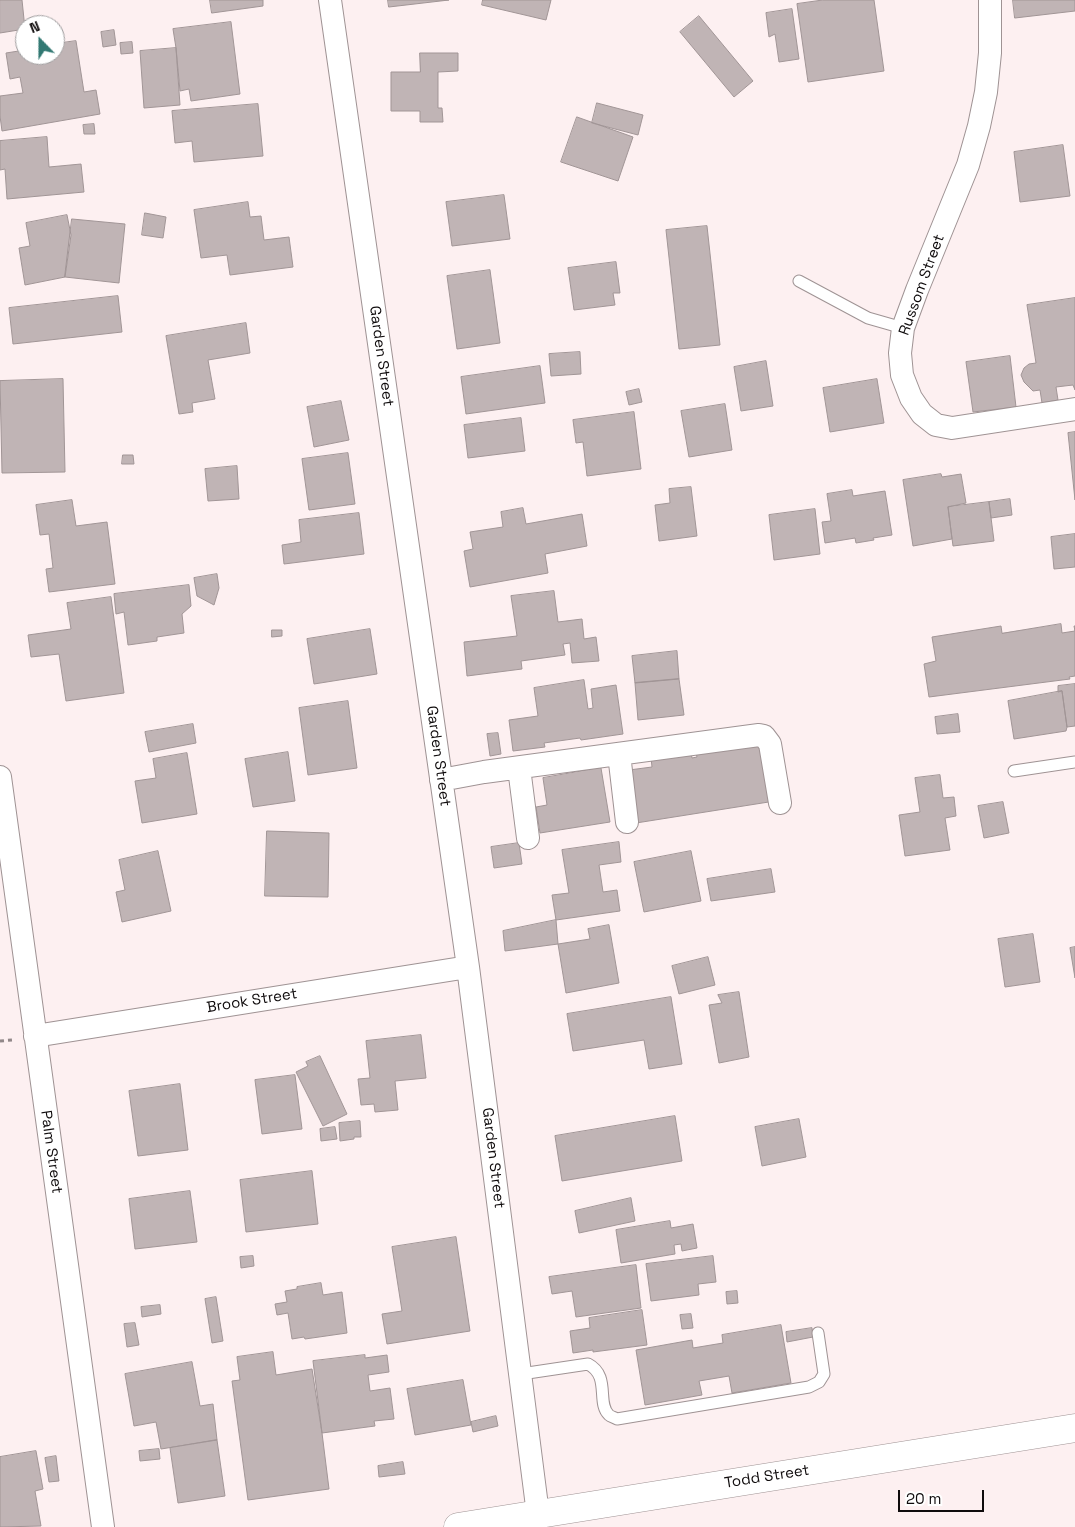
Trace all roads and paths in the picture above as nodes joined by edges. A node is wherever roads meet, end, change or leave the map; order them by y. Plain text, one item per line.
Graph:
1 (330, 0) edge
2 (990, 0) edge
3 (800, 281) dead end
4 (903, 328) junction
5 (1075, 409) edge
6 (619, 754) junction
7 (1075, 762) edge
8 (519, 768) junction
9 (1014, 771) dead end
10 (0, 777) edge
11 (441, 780) junction
12 (780, 802) dead end
13 (627, 822) dead end
14 (528, 838) dead end
15 (468, 967) junction
16 (36, 1036) junction
17 (818, 1333) dead end
18 (521, 1374) junction
19 (1075, 1428) edge
20 (538, 1514) junction
21 (103, 1527) edge
22 (458, 1527) edge

1 - 11 street, Garden Street
2 - 4 street, Russom Street
3 - 4 lane
4 - 5 street, Russom Street
6 - 8 street
6 - 12 street
6 - 13 street
7 - 9 lane
8 - 11 street
8 - 14 street
10 - 16 street, Palm Street
11 - 15 street, Garden Street
15 - 16 street, Brook Street
15 - 18 street, Garden Street
16 - 21 street, Palm Street
17 - 18 lane
18 - 20 street, Garden Street
19 - 20 street, Todd Street
20 - 22 street, Todd Street

